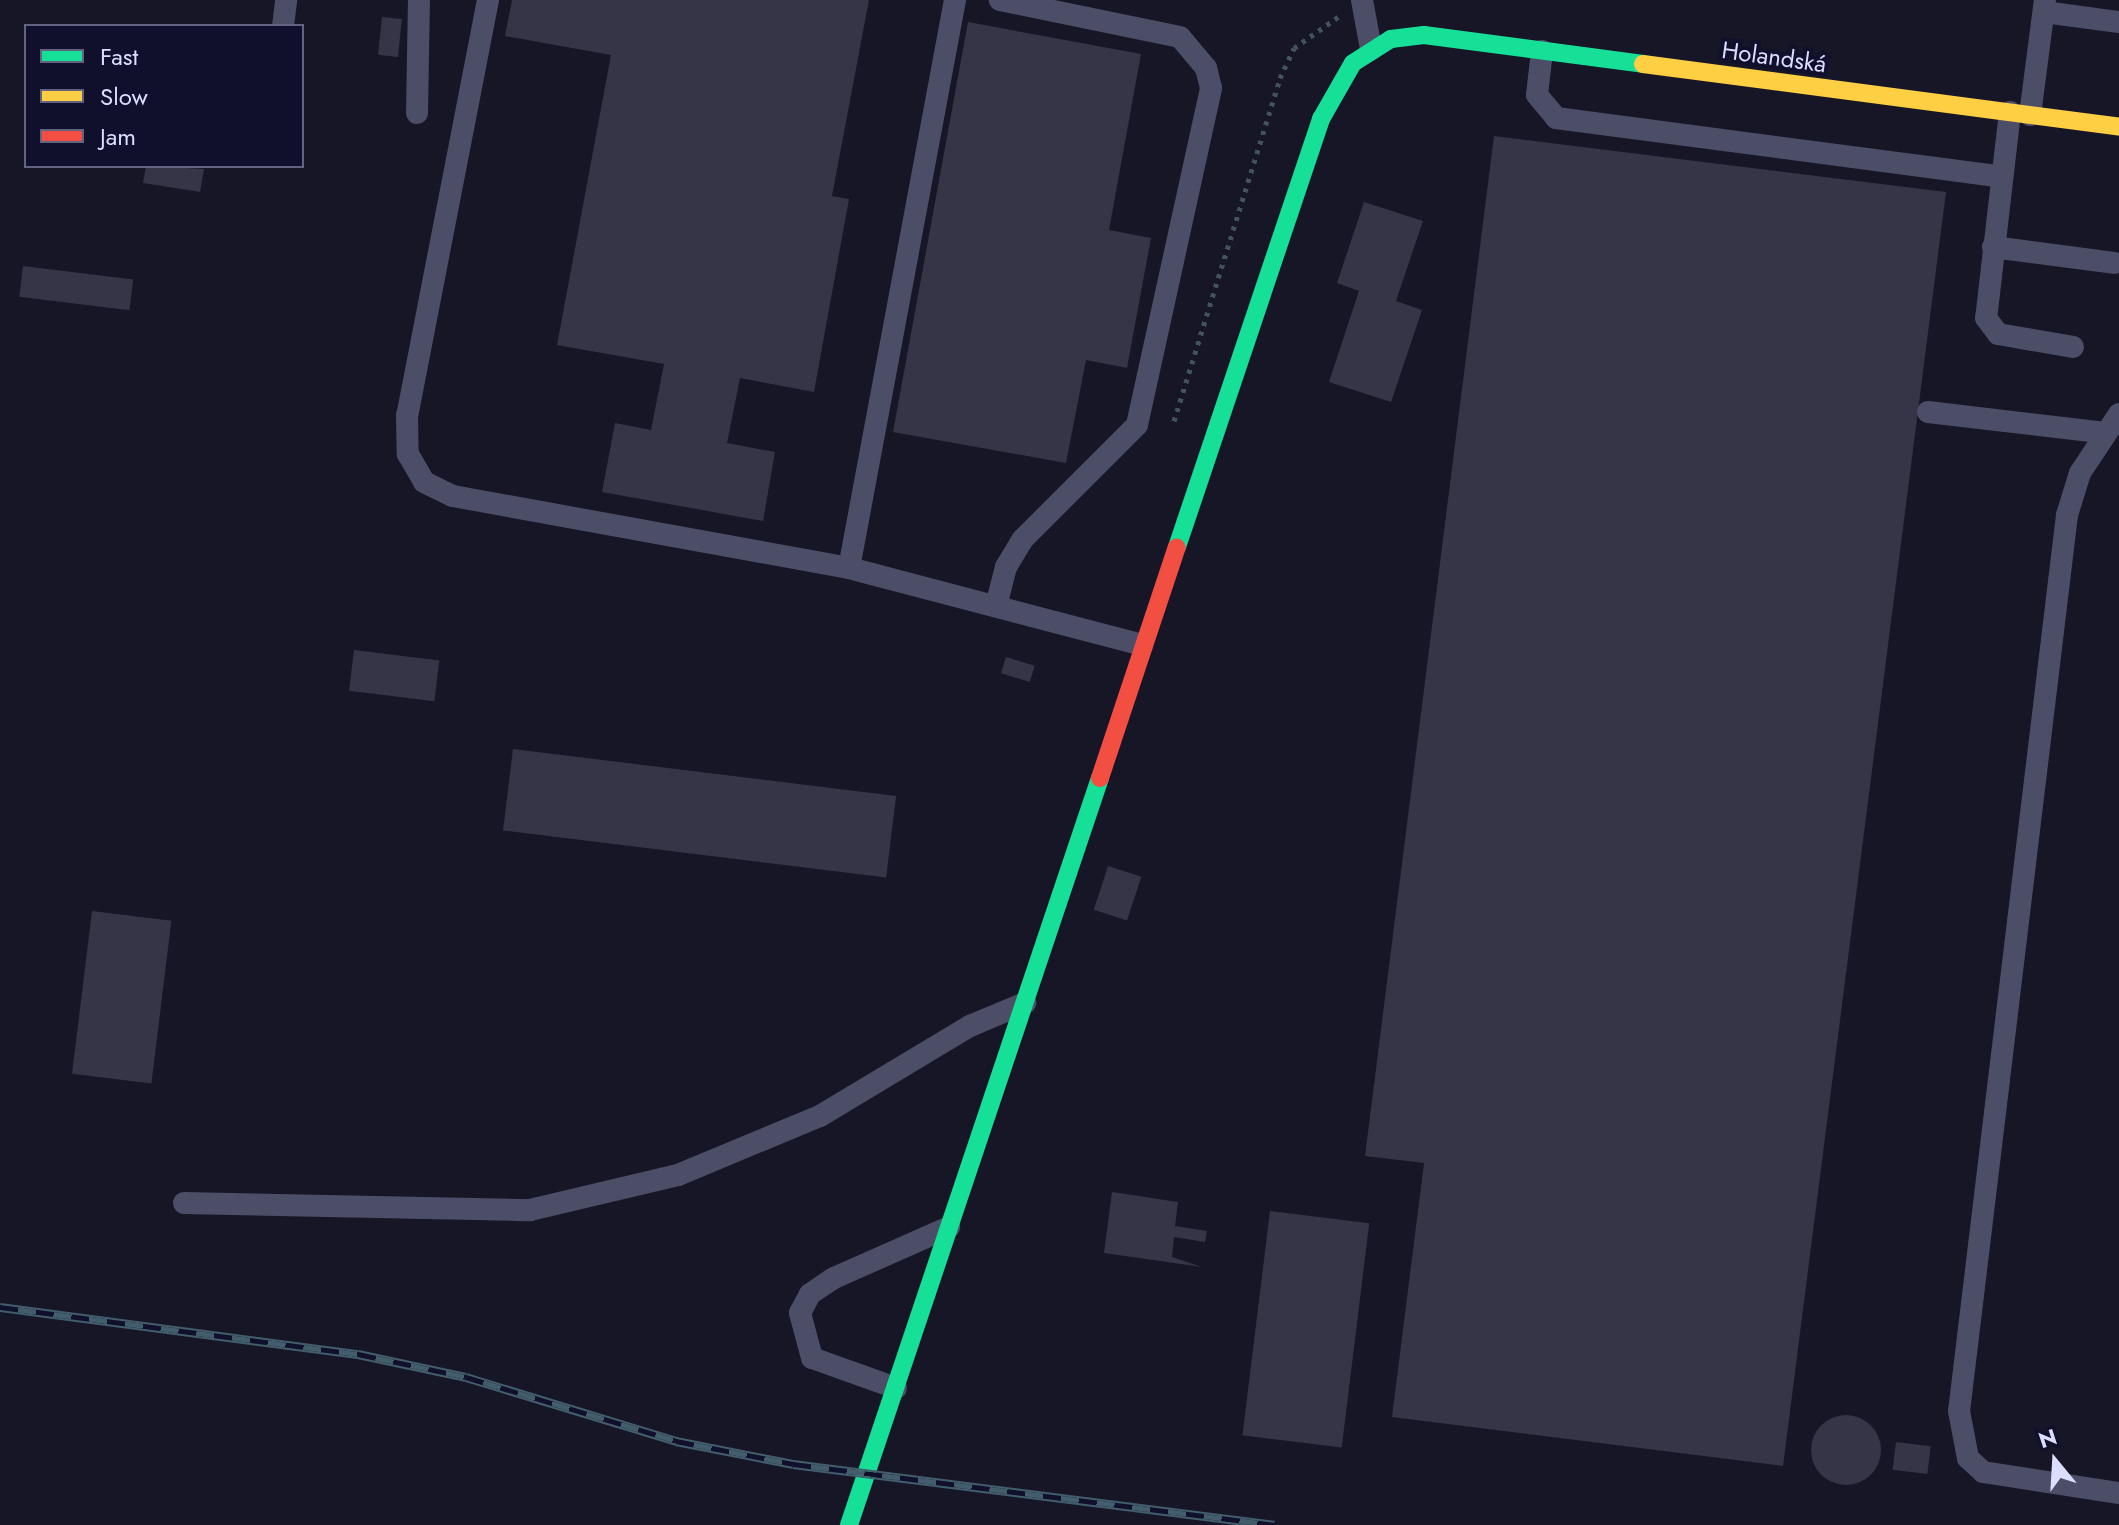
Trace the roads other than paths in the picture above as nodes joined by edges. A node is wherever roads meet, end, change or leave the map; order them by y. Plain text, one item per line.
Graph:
1 (286, 0) edge
2 (419, 0) edge
3 (488, 0) edge
4 (955, 0) edge
5 (1000, 0) edge
6 (1362, 0) edge
7 (2044, 6) edge
8 (2119, 22) edge
9 (283, 24) edge
10 (1371, 49) junction
11 (1542, 51) junction
12 (417, 113) dead end
13 (2020, 114) junction
14 (2119, 127) edge
15 (2002, 177) junction
16 (1993, 247) junction
17 (2114, 263) dead end
18 (2073, 347) dead end
19 (1928, 412) dead end
20 (2113, 424) edge
21 (849, 568) junction
22 (996, 606) junction
23 (1142, 645) junction
24 (1026, 1002) junction
25 (184, 1203) dead end
26 (953, 1225) junction
27 (896, 1388) junction
28 (2119, 1493) edge
29 (849, 1525) edge

1 - 9 lane
2 - 12 lane
3 - 21 lane
4 - 21 lane
5 - 22 lane
6 - 10 lane
7 - 8 lane
7 - 13 lane
10 - 11 street, Holandská
10 - 23 street
11 - 13 street, Holandská
11 - 15 lane
13 - 14 street, Holandská
13 - 15 lane
15 - 16 lane
16 - 17 lane
16 - 18 lane
19 - 20 lane
20 - 28 lane
21 - 22 lane
22 - 23 lane
23 - 24 street
24 - 25 lane
24 - 26 street
26 - 27 street
26 - 27 lane
27 - 29 street

